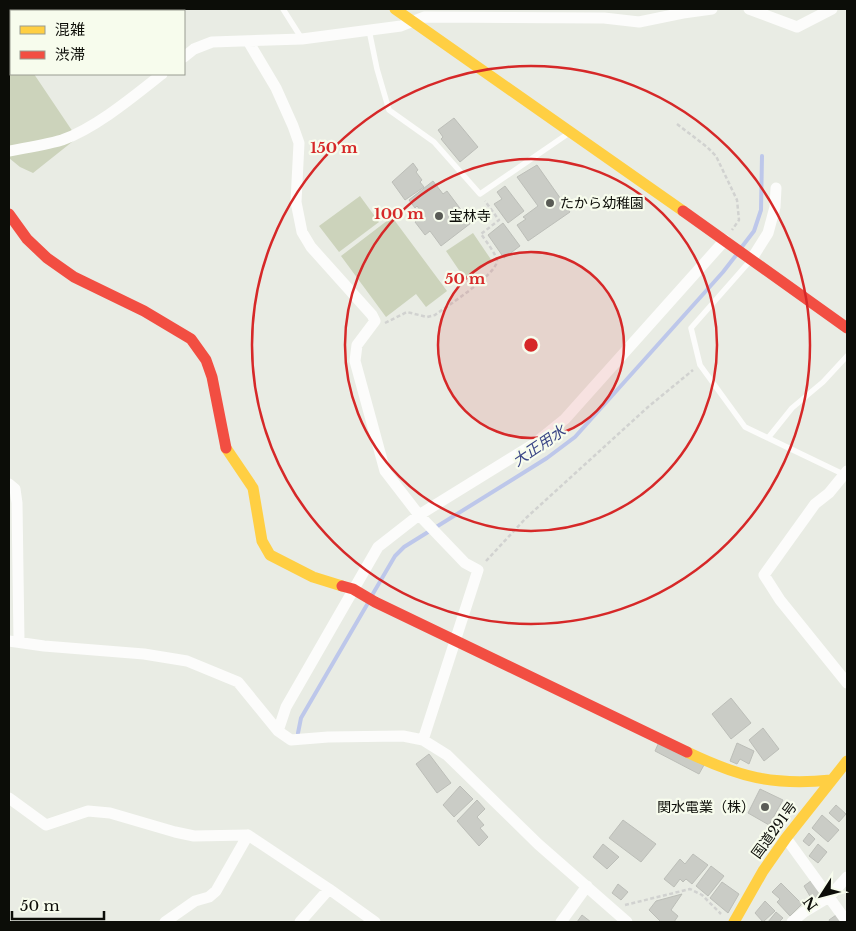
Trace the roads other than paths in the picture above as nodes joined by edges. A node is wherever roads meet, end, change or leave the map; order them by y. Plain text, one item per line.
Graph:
1 (283, 9) edge
2 (395, 9) edge
3 (712, 9) edge
4 (749, 9) edge
5 (832, 9) edge
6 (411, 20) junction
7 (368, 30) junction
8 (302, 39) junction
9 (248, 41) junction
10 (185, 56) edge
11 (161, 75) edge
12 (571, 132) junction
13 (9, 152) edge
14 (776, 188) dead end
15 (9, 214) edge
16 (725, 240) junction
17 (751, 260) junction
18 (847, 328) edge
19 (847, 356) edge
20 (768, 438) junction
21 (846, 473) edge
22 (9, 484) edge
23 (13, 503) edge
24 (419, 515) junction
25 (357, 592) junction
26 (14, 641) edge
27 (454, 641) junction
28 (847, 683) edge
29 (278, 731) junction
30 (423, 740) junction
31 (847, 761) edge
32 (831, 780) junction
33 (9, 798) edge
34 (248, 835) junction
35 (786, 838) junction
36 (847, 878) edge
37 (587, 886) junction
38 (329, 889) junction
39 (829, 897) junction
40 (165, 922) edge
41 (300, 922) edge
42 (375, 922) edge
43 (561, 922) edge
44 (627, 922) edge
45 (734, 922) edge
46 (792, 922) edge
47 (846, 922) edge

1 - 8 lane
2 - 6 main road
3 - 6 street
4 - 5 street
6 - 7 street
6 - 12 main road
7 - 8 street
7 - 12 lane
8 - 9 street
9 - 10 street
9 - 24 street
11 - 13 street
12 - 16 main road
14 - 17 street
15 - 25 main road
16 - 17 main road
16 - 24 street
17 - 18 main road
17 - 20 lane
19 - 20 lane
20 - 21 lane
21 - 28 street
22 - 23 street
23 - 26 street
24 - 25 street
24 - 27 street
25 - 27 main road
25 - 29 street
26 - 29 street
27 - 30 street
27 - 32 main road
29 - 30 street
30 - 37 street
31 - 32 main road, 国道291号
32 - 35 main road, 国道291号
33 - 34 street
34 - 38 street
34 - 40 street
35 - 39 street
35 - 45 main road, 国道291号
36 - 39 street
37 - 43 street
37 - 44 street
38 - 41 street
38 - 42 street
39 - 46 street
39 - 47 street

